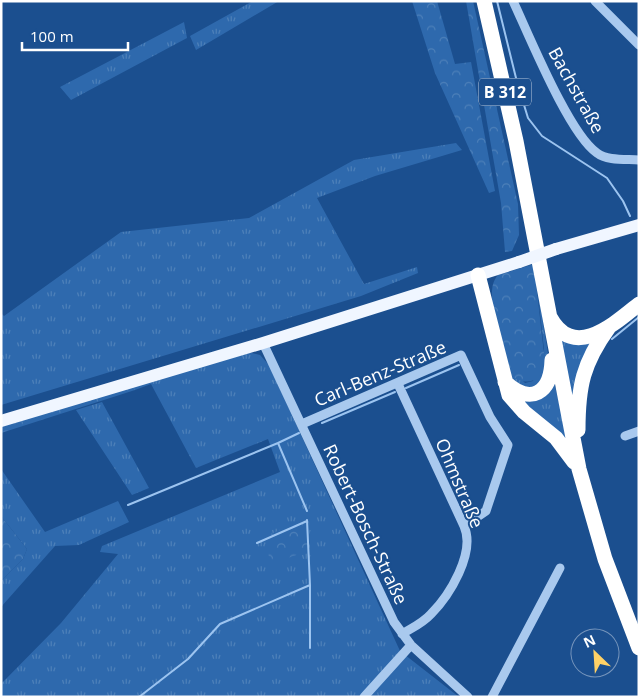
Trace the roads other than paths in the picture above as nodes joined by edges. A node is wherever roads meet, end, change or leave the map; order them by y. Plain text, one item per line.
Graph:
1 (484, 1) edge
2 (513, 1) edge
3 (600, 3) edge
4 (639, 45) edge
5 (639, 160) edge
6 (639, 225) edge
7 (478, 275) junction
8 (639, 304) edge
9 (549, 313) junction
10 (609, 327) junction
11 (554, 339) junction
12 (263, 343) junction
13 (504, 381) junction
14 (398, 384) junction
15 (1, 421) edge
16 (302, 424) junction
17 (639, 431) edge
18 (625, 436) dead end
19 (578, 464) junction
20 (464, 526) junction
21 (560, 568) dead end
22 (402, 634) junction
23 (411, 645) junction
24 (639, 648) edge
25 (364, 697) edge
26 (468, 697) edge
27 (492, 697) edge

1 - 9 highway, B 312
2 - 5 street, Bachstraße
3 - 4 street
6 - 7 main road, bridge
7 - 12 main road
7 - 13 highway
8 - 10 highway
9 - 10 highway
9 - 11 highway, B 312
10 - 19 highway
11 - 13 highway
11 - 19 highway, B 312
12 - 15 main road
12 - 16 street, Robert-Bosch-Straße
13 - 19 highway
14 - 16 street, Carl-Benz-Straße
14 - 20 street, Ohmstraße
14 - 20 street, Carl-Benz-Straße
16 - 22 street, Robert-Bosch-Straße
17 - 18 street
19 - 24 highway, B 312
20 - 22 street, Ohmstraße
21 - 27 street
22 - 23 street, Robert-Bosch-Straße
23 - 25 street
23 - 26 street, Robert-Bosch-Straße

